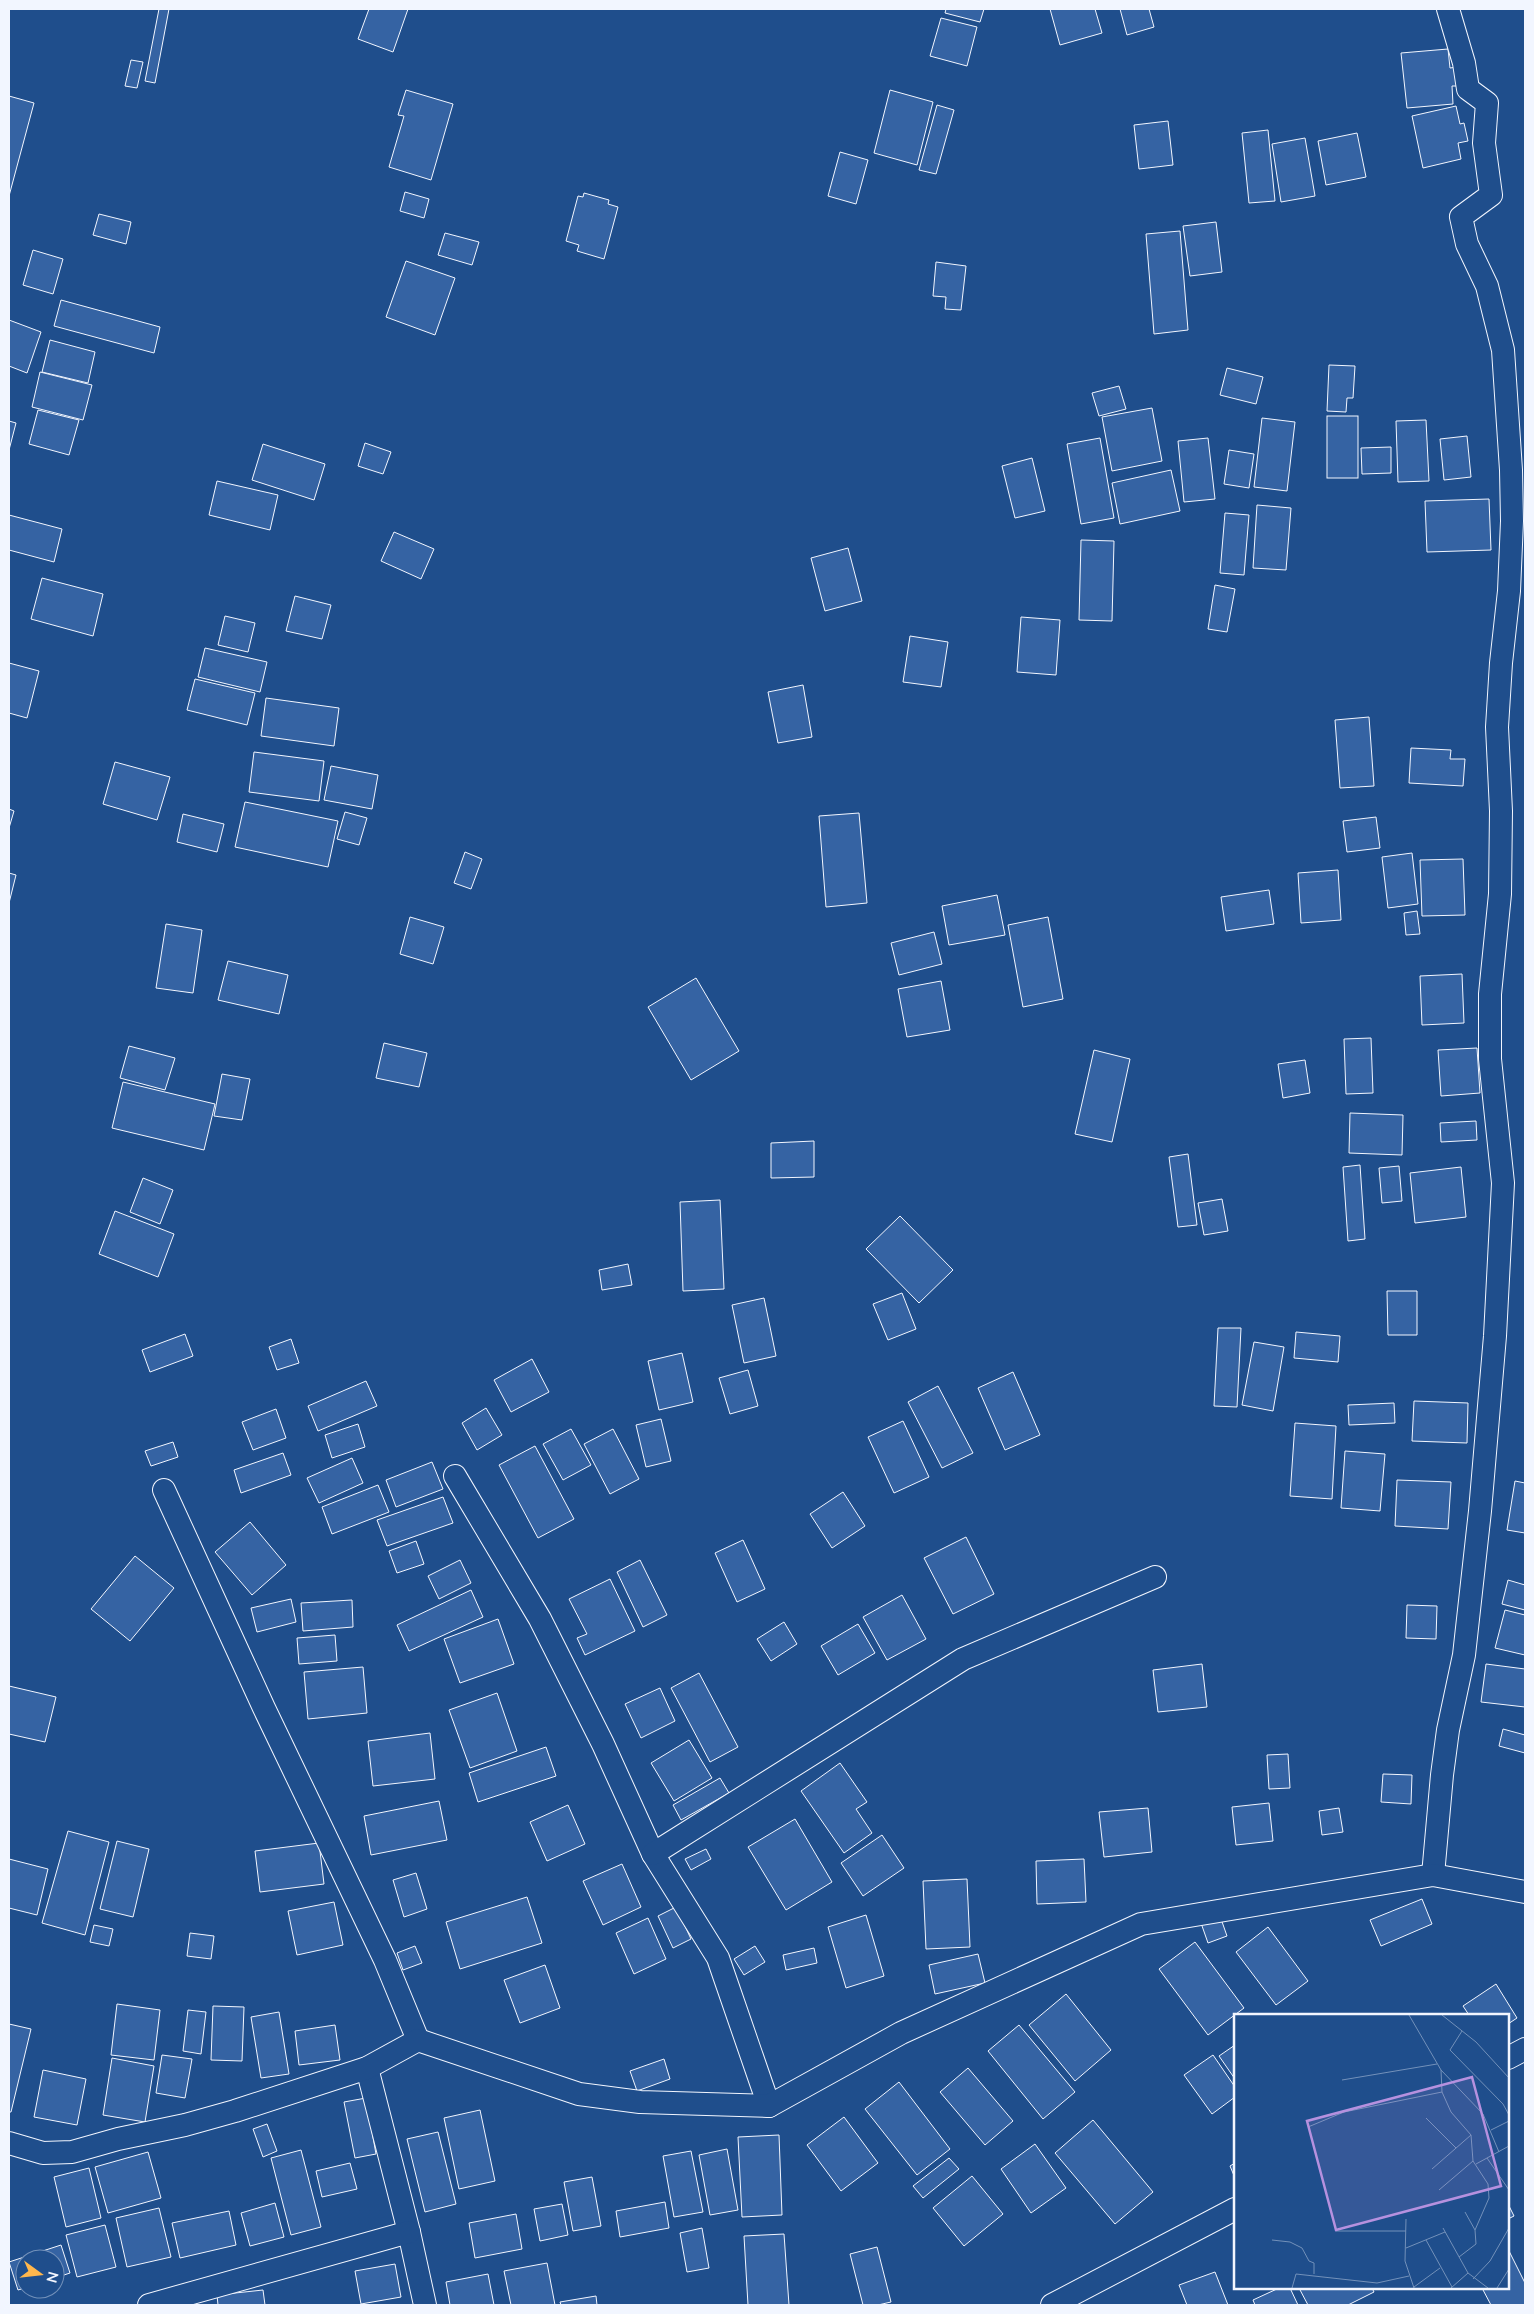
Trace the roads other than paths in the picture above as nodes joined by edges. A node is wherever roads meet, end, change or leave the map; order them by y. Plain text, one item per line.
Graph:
1 (1448, 9) edge
2 (455, 1476) dead end
3 (164, 1490) dead end
4 (1155, 1577) dead end
5 (653, 1854) junction
6 (1433, 1875) junction
7 (1525, 1892) edge
8 (418, 2040) junction
9 (1525, 2049) edge
10 (1509, 2057) edge
11 (367, 2068) junction
12 (768, 2106) junction
13 (9, 2143) edge
14 (1234, 2211) edge
15 (409, 2232) junction
16 (149, 2305) edge
17 (424, 2305) edge
18 (1052, 2305) edge

1 - 6 street
2 - 5 street
3 - 8 street
4 - 5 street
5 - 12 street
6 - 7 street
6 - 12 street
8 - 11 street
8 - 12 street
9 - 10 street
11 - 13 street
11 - 15 street
14 - 18 street
15 - 16 street
15 - 17 street

